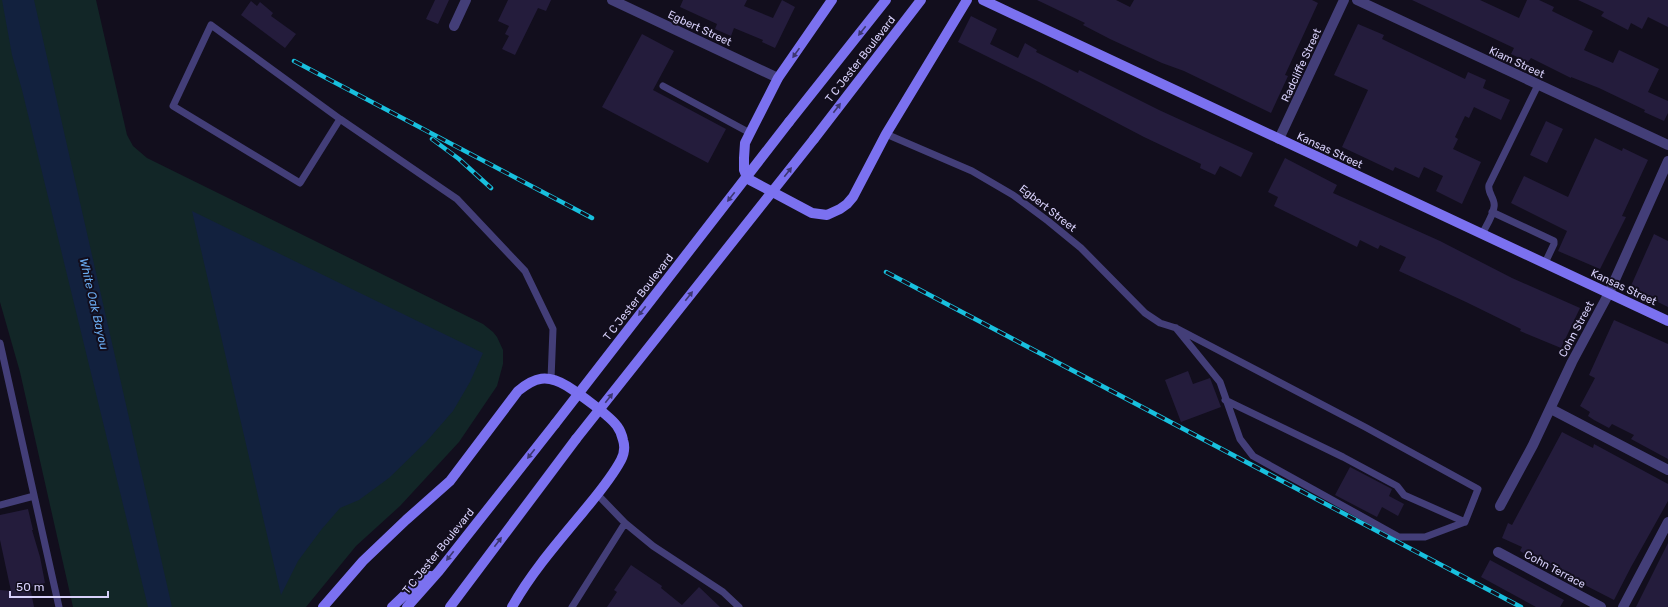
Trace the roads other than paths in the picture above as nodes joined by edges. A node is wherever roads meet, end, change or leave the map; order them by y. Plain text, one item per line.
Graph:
1 (466, 0) edge
2 (612, 0) edge
3 (832, 0) edge
4 (886, 0) edge
5 (921, 0) edge
6 (967, 0) edge
7 (983, 0) edge
8 (1344, 0) edge
9 (1357, 0) edge
10 (454, 26) dead end
11 (778, 78) junction
12 (1538, 85) junction
13 (663, 86) dead end
14 (340, 119) junction
15 (750, 133) junction
16 (886, 134) junction
17 (1279, 139) junction
18 (1668, 145) edge
19 (1668, 161) edge
20 (1492, 212) junction
21 (1482, 234) junction
22 (1545, 263) junction
23 (1608, 293) junction
24 (1668, 322) edge
25 (1176, 328) junction
26 (0, 343) edge
27 (551, 379) junction
28 (1225, 400) junction
29 (1551, 409) junction
30 (1668, 470) edge
31 (598, 494) junction
32 (34, 496) junction
33 (0, 505) edge
34 (1500, 506) dead end
35 (1465, 522) junction
36 (1668, 522) edge
37 (625, 523) junction
38 (1498, 552) dead end
39 (439, 571) junction
40 (469, 582) junction
41 (325, 606) edge
42 (59, 607) edge
43 (392, 607) edge
44 (407, 607) edge
45 (450, 607) edge
46 (455, 607) edge
47 (512, 607) edge
48 (572, 607) edge
49 (739, 607) edge
50 (1601, 607) edge
51 (1622, 607) edge

1 - 10 street
2 - 11 street, Egbert Street
3 -> 11 main road
4 -> 39 main road, T C Jester Boulevard, bridge
40 -> 5 main road, T C Jester Boulevard, bridge
6 - 16 main road
7 - 17 main road, Kansas Street
8 - 17 street, Radcliffe Street
9 - 12 street, Kiam Street
11 - 15 main road
12 - 18 street, Kiam Street
12 - 20 lane
13 - 15 lane
14 - 14 lane
14 - 27 lane
15 - 16 main road
16 - 25 lane, Egbert Street
17 - 21 main road, Kansas Street
19 - 23 street, Cohn Street
20 - 21 lane
20 - 22 lane
21 - 22 main road, Kansas Street
22 - 23 main road, Kansas Street
23 - 24 main road, Kansas Street
23 - 29 street, Cohn Street
25 - 28 lane
25 - 35 lane, Egbert Street
26 - 32 lane
27 - 31 main road
27 - 41 main road
28 - 35 lane
28 - 35 lane
29 - 30 street
29 - 34 street, Cohn Street
31 - 37 lane
31 - 47 main road
32 - 33 lane
32 - 42 lane
36 - 51 street
37 - 48 lane
37 - 49 lane
38 - 50 street, Cohn Terrace
39 - 43 main road
39 - 44 main road, T C Jester Boulevard
40 - 45 main road, T C Jester Boulevard
40 - 46 main road

